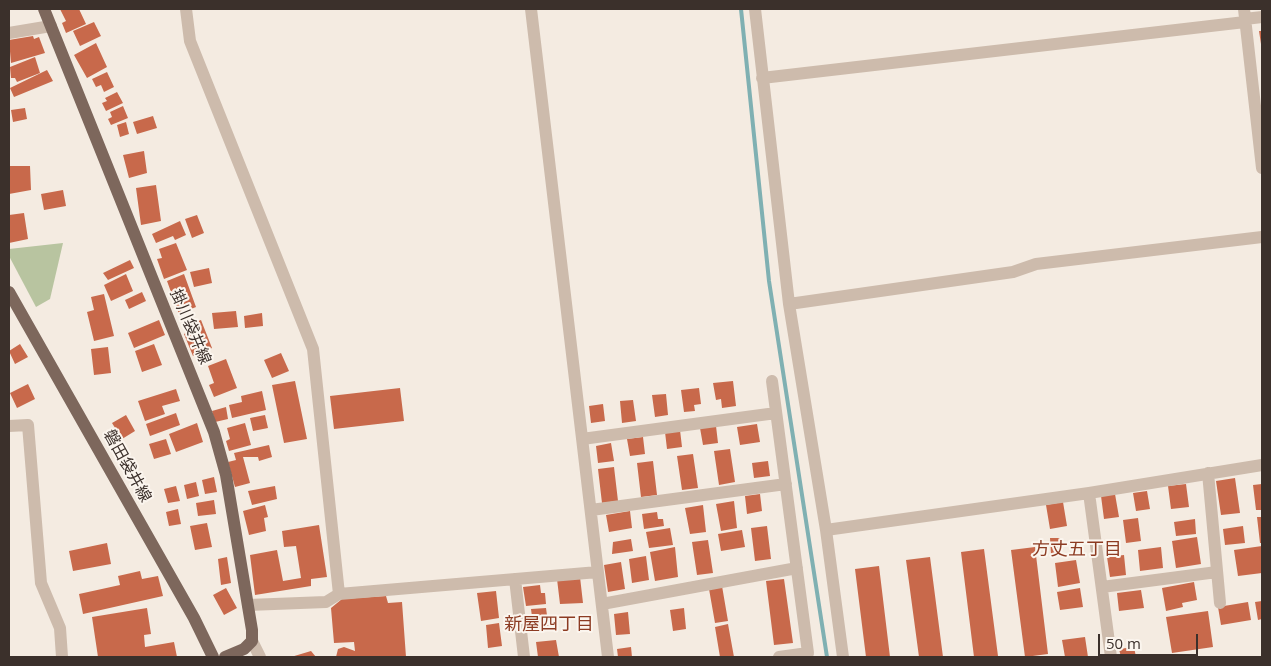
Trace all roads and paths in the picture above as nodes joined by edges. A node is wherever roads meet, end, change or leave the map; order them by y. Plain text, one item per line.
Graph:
1 (44, 9) edge
2 (186, 9) edge
3 (531, 9) edge
4 (755, 9) edge
5 (1244, 16) edge
6 (1262, 17) edge
7 (51, 26) junction
8 (9, 33) edge
9 (762, 78) junction
10 (1262, 168) edge
11 (1262, 237) edge
12 (9, 292) edge
13 (789, 304) junction
14 (772, 381) dead end
15 (776, 413) junction
16 (9, 426) edge
17 (582, 439) junction
18 (1262, 464) edge
19 (1208, 473) junction
20 (786, 484) junction
21 (1089, 492) junction
22 (591, 510) junction
23 (826, 530) junction
24 (797, 568) junction
25 (598, 572) junction
26 (1217, 572) junction
27 (515, 578) junction
28 (1102, 587) junction
29 (339, 594) junction
30 (1220, 603) dead end
31 (248, 604) junction
32 (602, 604) junction
33 (252, 641) junction
34 (809, 655) edge
35 (62, 657) edge
36 (213, 657) edge
37 (225, 657) edge
38 (260, 657) edge
39 (524, 657) edge
40 (608, 657) edge
41 (779, 657) edge
42 (843, 657) edge
43 (1111, 657) edge

1 - 7 main road, 掛川袋井線
2 - 29 street
3 - 17 street
4 - 9 street
5 - 6 street
5 - 9 street
5 - 10 street
7 - 8 street
7 - 31 main road, 掛川袋井線
9 - 13 street
11 - 13 street
12 - 36 main road, 磐田袋井線
13 - 23 street
14 - 15 street
15 - 17 street
15 - 20 street
16 - 35 street
17 - 22 street
18 - 19 street
19 - 21 street
19 - 26 street
20 - 22 street
20 - 24 street
21 - 23 street
21 - 28 street
22 - 25 street
23 - 42 street
24 - 32 street
24 - 34 street
25 - 27 street
25 - 32 street
26 - 28 street
26 - 30 street
27 - 29 street
27 - 39 street
28 - 43 street
29 - 31 street
31 - 33 main road, 掛川袋井線
32 - 40 street
33 - 37 main road
33 - 38 street
34 - 41 street

